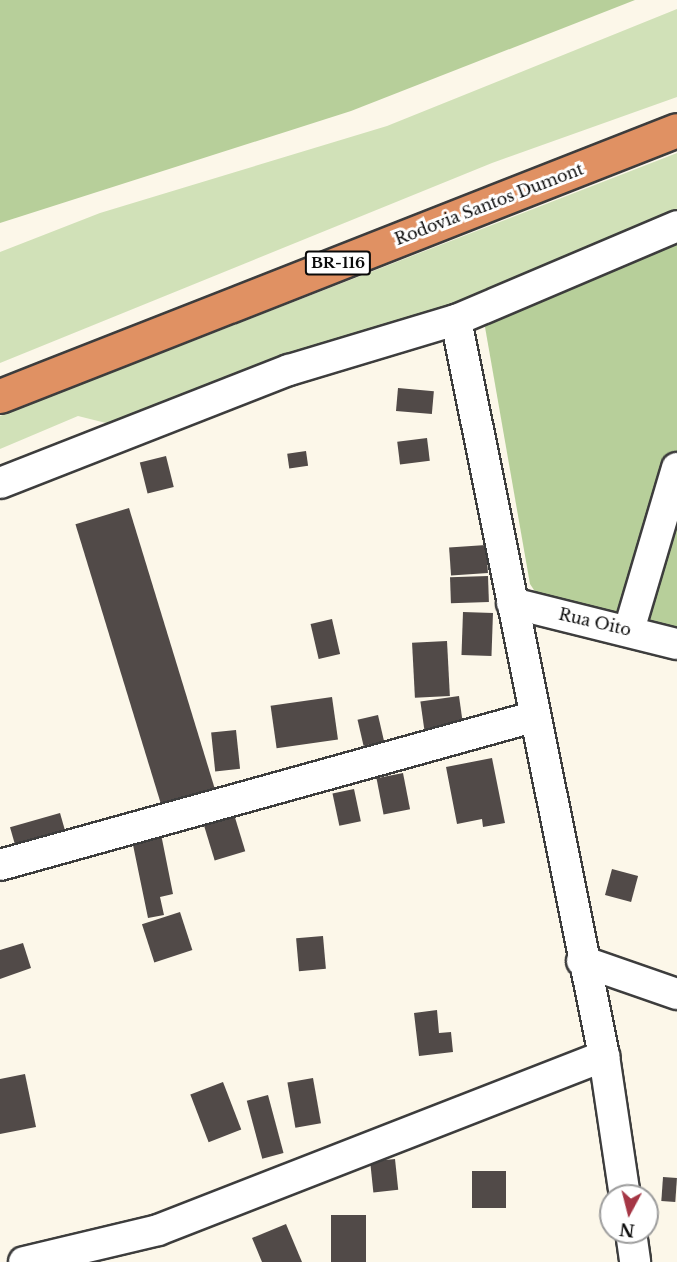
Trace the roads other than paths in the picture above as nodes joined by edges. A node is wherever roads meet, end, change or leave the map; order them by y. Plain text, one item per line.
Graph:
1 (677, 130) edge
2 (677, 226) edge
3 (456, 320) junction
4 (0, 396) edge
5 (677, 468) edge
6 (0, 483) edge
7 (512, 603) junction
8 (629, 630) junction
9 (677, 644) edge
10 (533, 717) junction
11 (0, 865) edge
12 (582, 961) junction
13 (677, 994) edge
14 (604, 1056) junction
15 (623, 1184) edge
16 (633, 1244) edge
17 (36, 1260) edge
18 (635, 1262) edge

1 - 4 highway, Rodovia Santos Dumont / BR-116
2 - 3 street
3 - 6 street
3 - 7 street
5 - 8 street
7 - 8 street, Rua Oito
7 - 10 street
8 - 9 street, Rua Oito
10 - 11 street
10 - 12 street
12 - 13 street
12 - 14 street
14 - 15 street
14 - 17 street
16 - 18 street

